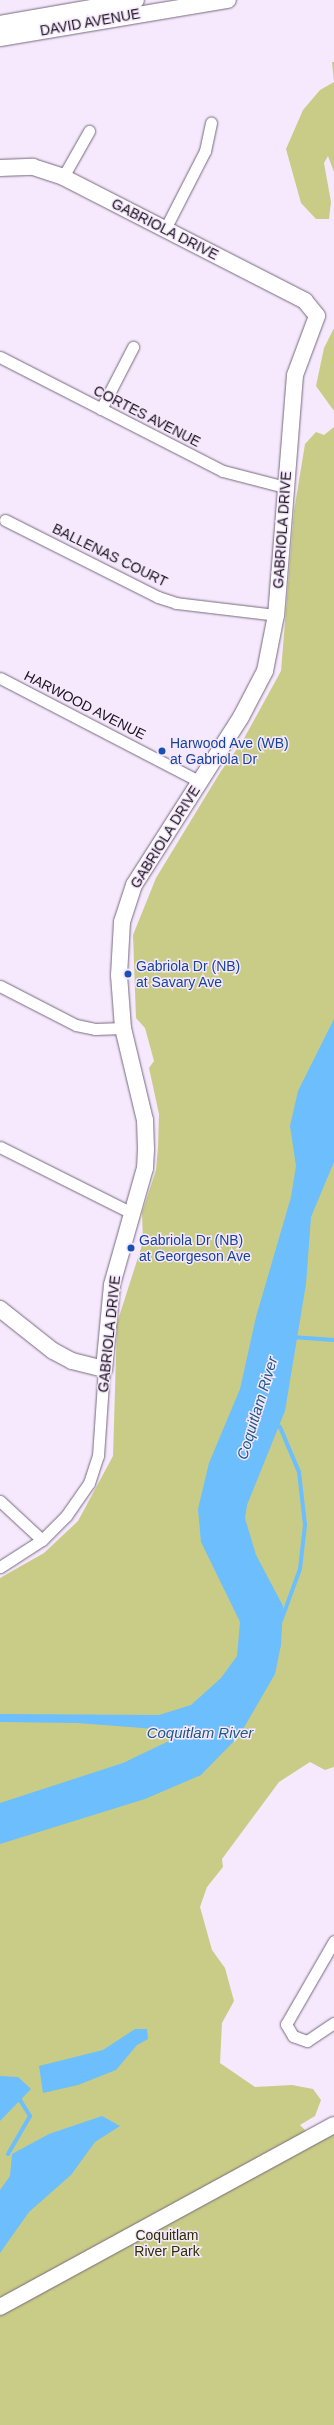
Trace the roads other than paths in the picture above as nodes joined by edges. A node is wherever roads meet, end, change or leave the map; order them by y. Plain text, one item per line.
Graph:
1 (136, 0) edge
2 (228, 0) edge
3 (0, 24) edge
4 (0, 38) edge
5 (211, 123) dead end
6 (89, 131) dead end
7 (0, 168) edge
8 (63, 177) junction
9 (165, 229) junction
10 (133, 347) dead end
11 (0, 357) edge
12 (101, 409) junction
13 (285, 487) junction
14 (5, 520) dead end
15 (276, 615) junction
16 (0, 678) edge
17 (200, 781) junction
18 (0, 986) edge
19 (123, 1028) junction
20 (0, 1147) edge
21 (132, 1213) junction
22 (0, 1309) edge
23 (104, 1369) junction
24 (0, 1501) edge
25 (42, 1540) junction
26 (0, 1567) edge
27 (334, 1941) edge
28 (334, 2023) edge
29 (334, 2125) edge
30 (0, 2307) edge

1 - 3 street, DAVID AVENUE
2 - 4 street, DAVID AVENUE
5 - 9 street
6 - 8 street
7 - 8 street, GABRIOLA DRIVE
8 - 9 street, GABRIOLA DRIVE
9 - 13 street, GABRIOLA DRIVE
10 - 12 street
11 - 12 street, CORTES AVENUE
12 - 13 street, CORTES AVENUE
13 - 15 street, GABRIOLA DRIVE
14 - 15 street, BALLENAS COURT
15 - 17 street, GABRIOLA DRIVE
16 - 17 street, HARWOOD AVENUE
17 - 19 street, GABRIOLA DRIVE
18 - 19 street
19 - 21 street, GABRIOLA DRIVE
20 - 21 street
21 - 23 street, GABRIOLA DRIVE
22 - 23 street
23 - 25 street, GABRIOLA DRIVE
24 - 25 street
25 - 26 street, GABRIOLA DRIVE
27 - 28 street
29 - 30 street

